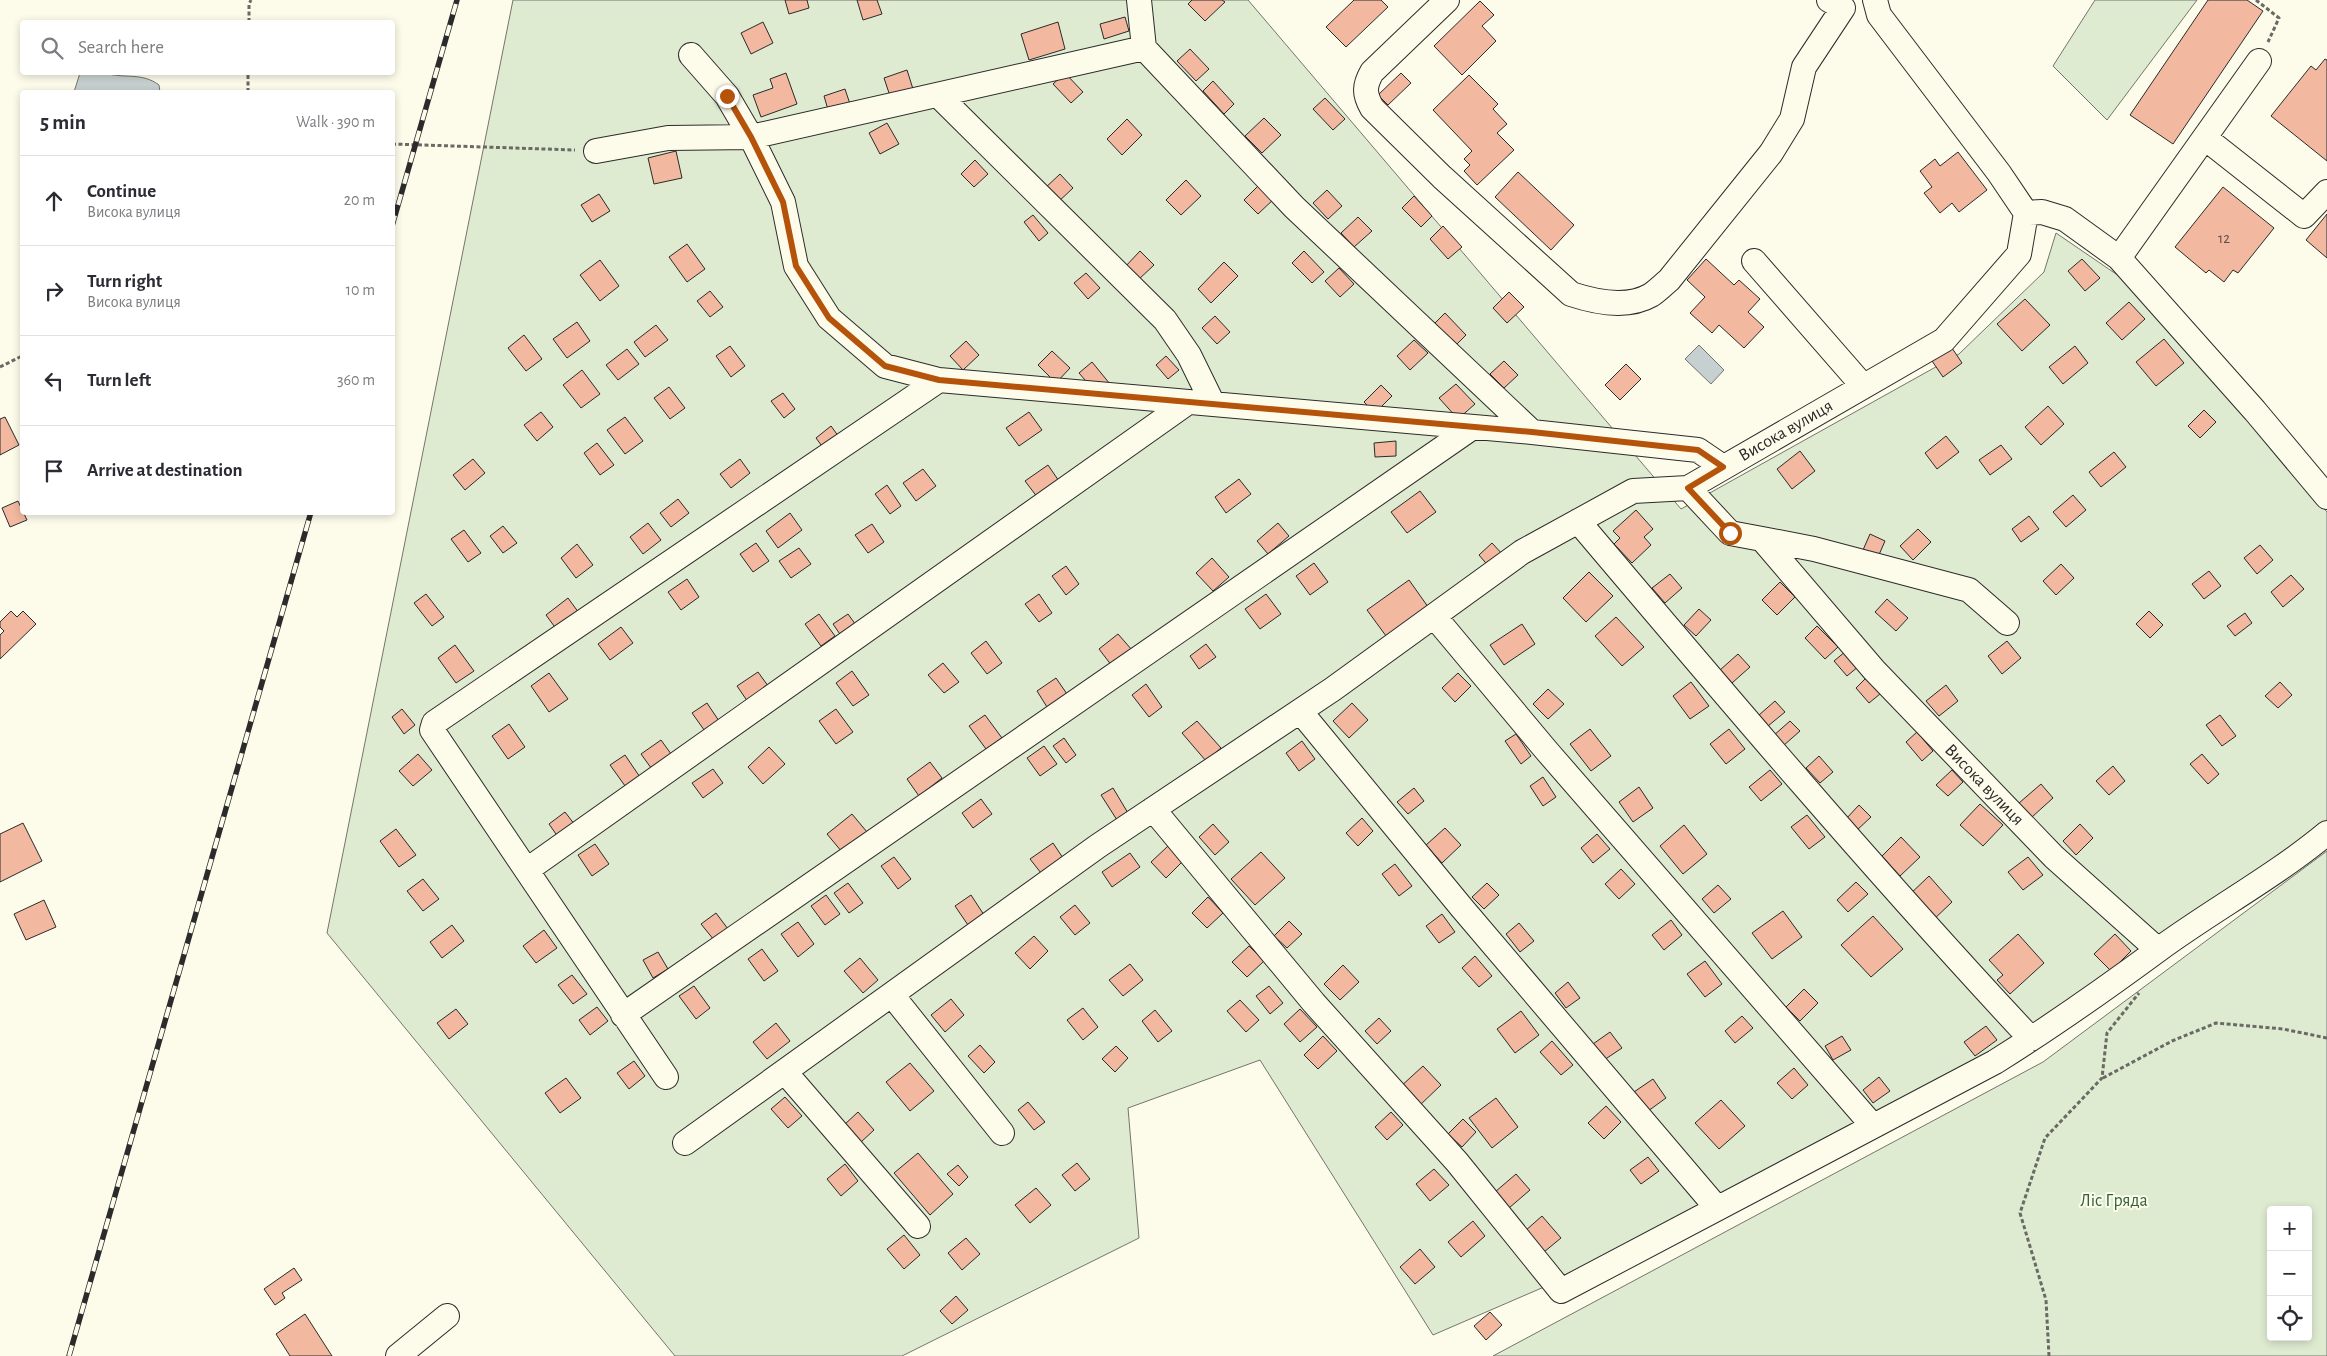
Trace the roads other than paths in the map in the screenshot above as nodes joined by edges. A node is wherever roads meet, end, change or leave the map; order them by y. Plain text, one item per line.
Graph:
1 (1139, 0) edge
2 (1447, 0) edge
3 (1875, 0) edge
4 (1842, 3) edge
5 (1144, 48) junction
6 (691, 55) dead end
7 (2259, 61) road end
8 (939, 96) junction
9 (751, 137) junction
10 (2205, 138) junction
11 (596, 150) road end
12 (2327, 192) edge
13 (2026, 213) junction
14 (2119, 258) junction
15 (1754, 261) dead end
16 (939, 380) junction
17 (1863, 386) junction
18 (1187, 403) junction
19 (1213, 404) junction
20 (1473, 427) junction
21 (1532, 432) junction
22 (1723, 467) junction
23 (1688, 488) junction
24 (2327, 497) edge
25 (1578, 521) junction
26 (1762, 539) junction
27 (1434, 616) junction
28 (2007, 622) dead end
29 (1300, 711) junction
30 (1153, 809) junction
31 (2327, 833) edge
32 (527, 870) junction
33 (2158, 950) junction
34 (892, 995) junction
35 (623, 1015) junction
36 (2031, 1039) junction
37 (785, 1072) junction
38 (666, 1077) dead end
39 (1873, 1126) junction
40 (1002, 1133) dead end
41 (685, 1143) dead end
42 (1717, 1208) junction
43 (918, 1226) dead end
44 (447, 1316) dead end
45 (398, 1356) edge

1 - 5 street
2 - 4 street
3 - 13 street
5 - 8 street
5 - 21 street
6 - 9 street
7 - 10 street
8 - 9 street
8 - 19 street
9 - 11 street
9 - 16 street
10 - 12 street
10 - 14 street
13 - 14 street
13 - 17 street, Висока вулиця
14 - 24 street
15 - 17 street
16 - 18 street
16 - 32 street
17 - 22 street, Висока вулиця
18 - 19 street
18 - 32 street
19 - 20 street
20 - 21 street
20 - 35 street
21 - 22 street
22 - 23 street, Висока вулиця
23 - 25 street
23 - 26 street
25 - 27 street
25 - 36 street
26 - 28 street
26 - 33 street, Висока вулиця
27 - 29 street
27 - 39 street
29 - 30 street
29 - 42 street
30 - 34 street
30 - 42 street
31 - 33 street
32 - 35 street
33 - 36 street
34 - 37 street
34 - 40 street
35 - 38 street
36 - 39 street
37 - 41 street
37 - 43 street
39 - 42 street
44 - 45 street

